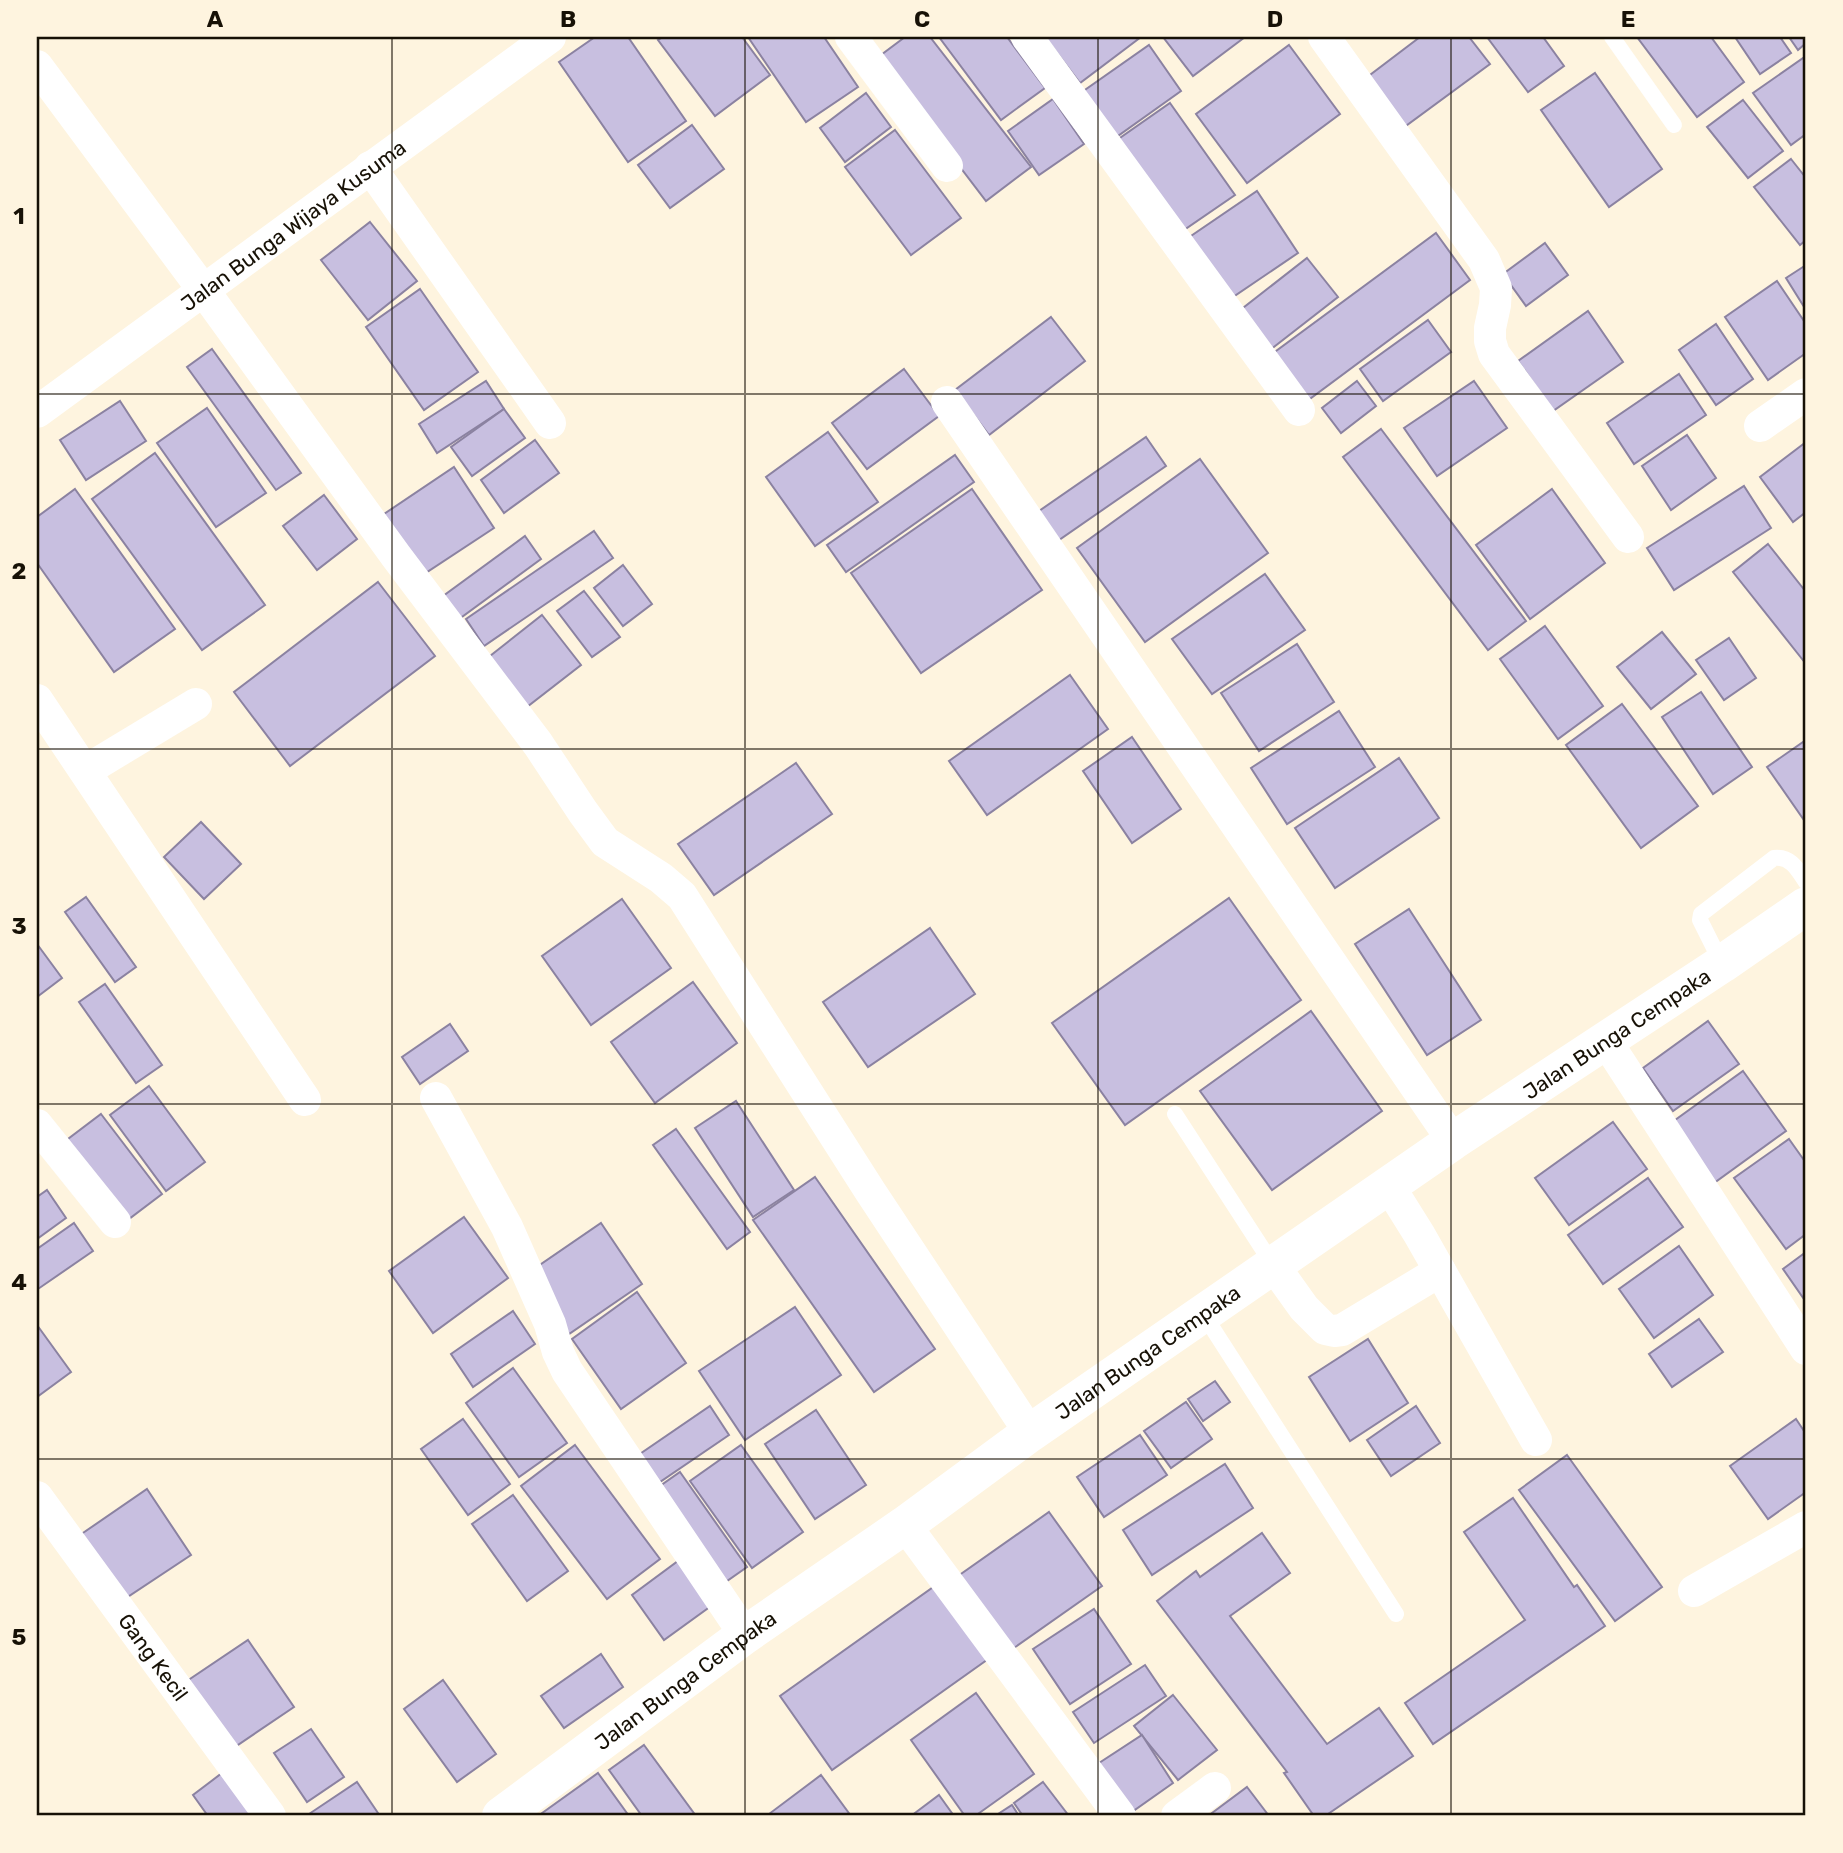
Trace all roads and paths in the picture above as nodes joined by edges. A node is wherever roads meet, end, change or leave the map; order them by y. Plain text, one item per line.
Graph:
1 (550, 37) edge
2 (851, 37) edge
3 (1027, 37) edge
4 (1324, 37) edge
5 (1612, 37) edge
6 (37, 66) edge
7 (1674, 125) dead end
8 (947, 166) dead end
9 (370, 167) junction
10 (204, 291) junction
11 (1806, 394) edge
12 (947, 402) dead end
13 (1299, 410) dead end
14 (37, 412) edge
15 (550, 424) dead end
16 (1760, 426) dead end
17 (1628, 537) dead end
18 (37, 700) edge
19 (196, 704) dead end
20 (85, 771) junction
21 (1806, 882) edge
22 (1806, 906) edge
23 (1722, 964) junction
24 (1606, 1041) junction
25 (436, 1098) dead end
26 (305, 1100) dead end
27 (1175, 1115) dead end
28 (37, 1125) edge
29 (1453, 1141) junction
30 (1389, 1186) junction
31 (115, 1222) dead end
32 (1274, 1266) junction
33 (1440, 1271) junction
34 (1203, 1315) junction
35 (1806, 1349) edge
36 (1030, 1433) junction
37 (1536, 1440) dead end
38 (37, 1497) edge
39 (905, 1525) junction
40 (1806, 1527) edge
41 (1695, 1591) dead end
42 (1396, 1614) dead end
43 (745, 1634) junction
44 (1215, 1788) dead end
45 (270, 1816) edge
46 (501, 1816) edge
47 (1120, 1816) edge
48 (1177, 1816) edge

1 - 9 street, Jalan Bunga Wijaya Kusuma
2 - 8 street
3 - 13 street
4 - 17 street
5 - 7 lane
6 - 10 street
9 - 10 street, Jalan Bunga Wijaya Kusuma
9 - 15 street
10 - 14 street, Jalan Bunga Wijaya Kusuma
10 - 36 street
11 - 16 street
12 - 29 street
18 - 20 street
19 - 20 street
20 - 26 street
21 - 23 lane
22 - 23 street, Jalan Bunga Cempaka
23 - 24 street, Jalan Bunga Cempaka
24 - 29 street, Jalan Bunga Cempaka
24 - 35 street
25 - 43 street
27 - 32 lane
28 - 31 street
29 - 30 street, Jalan Bunga Cempaka
30 - 32 street, Jalan Bunga Cempaka
30 - 33 street
32 - 33 street
32 - 34 street, Jalan Bunga Cempaka
33 - 37 street
34 - 36 street, Jalan Bunga Cempaka
34 - 42 lane
36 - 39 street, Jalan Bunga Cempaka
38 - 45 street, Gang Kecil
39 - 43 street, Jalan Bunga Cempaka
39 - 47 street
40 - 41 street
43 - 46 street, Jalan Bunga Cempaka
44 - 48 street

